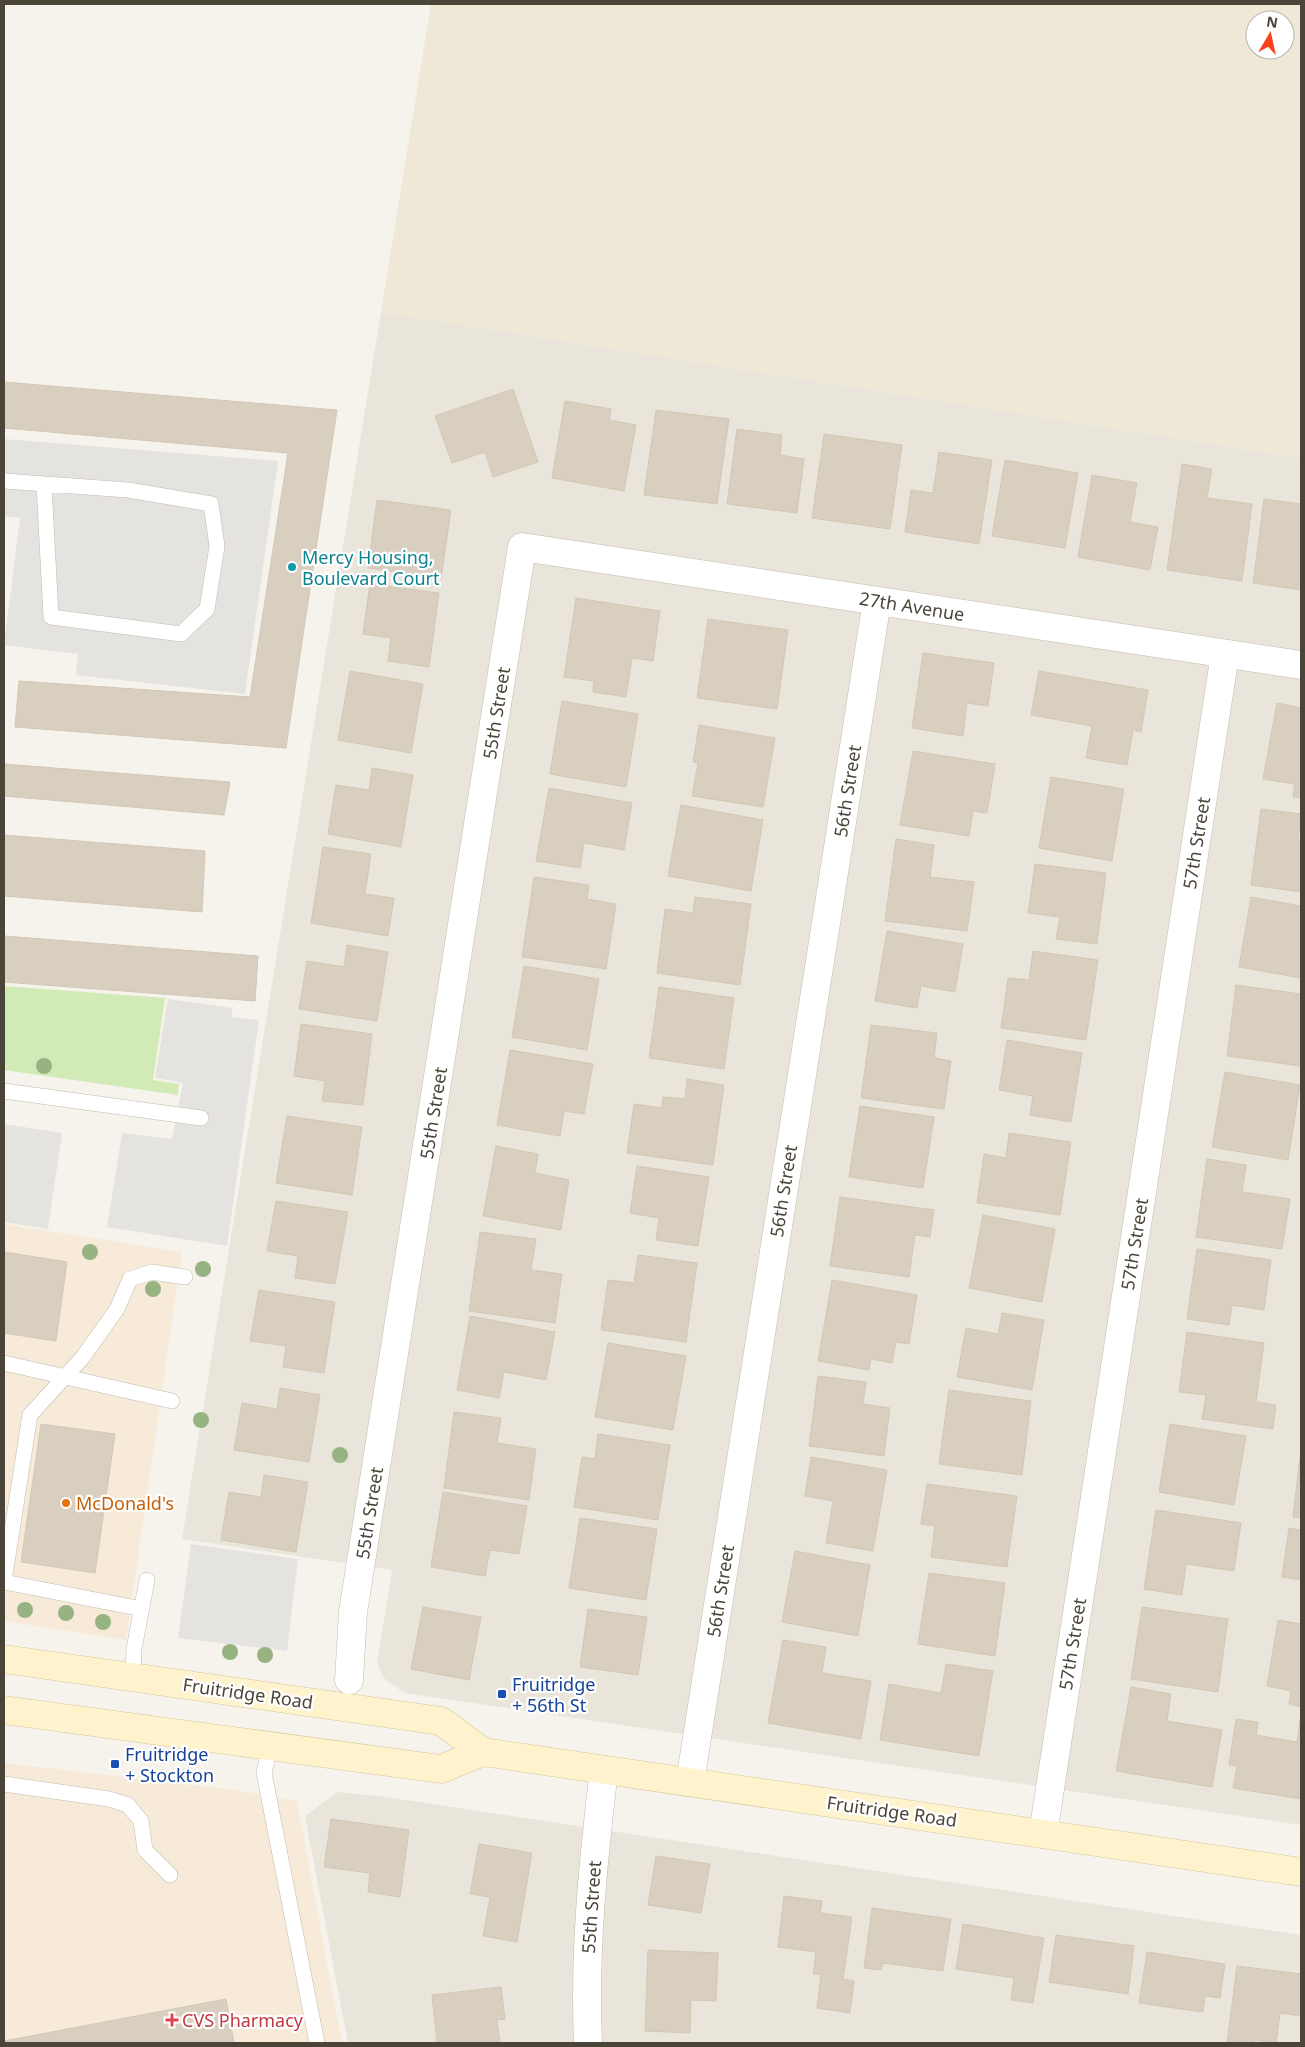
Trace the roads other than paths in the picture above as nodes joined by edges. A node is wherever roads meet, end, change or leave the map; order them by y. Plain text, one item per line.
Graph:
1 (4, 481) edge
2 (44, 484) junction
3 (522, 547) joint
4 (877, 601) junction
5 (1225, 654) junction
6 (1301, 664) edge
7 (4, 1091) edge
8 (201, 1118) dead end
9 (185, 1277) dead end
10 (4, 1363) edge
11 (66, 1377) junction
12 (172, 1401) dead end
13 (146, 1580) dead end
14 (4, 1581) edge
15 (142, 1608) junction
16 (4, 1659) edge
17 (133, 1677) junction
18 (349, 1680) dead end
19 (4, 1710) edge
20 (270, 1747) junction
21 (483, 1752) junction
22 (604, 1770) junction
23 (690, 1782) junction
24 (4, 1784) edge
25 (1043, 1834) junction
26 (1301, 1872) edge
27 (170, 1875) dead end
28 (317, 2043) edge
29 (588, 2043) edge

1 - 2 lane
2 - 2 lane
3 - 4 street, 27th Avenue
3 - 18 street, 55th Street
4 - 5 street, 27th Avenue
4 - 23 street, 56th Street
5 - 6 street, 27th Avenue
5 - 25 street, 57th Street
7 - 8 lane
9 - 11 lane
10 - 11 lane
11 - 12 lane
11 - 14 lane
13 - 15 lane
14 - 15 lane
15 - 17 lane
16 - 17 main road, Fruitridge Road
17 - 21 main road, Fruitridge Road
19 - 20 main road
20 - 21 main road
20 - 28 lane
21 - 22 main road, Fruitridge Road
22 - 23 main road, Fruitridge Road
22 - 29 street, 55th Street
23 - 25 main road, Fruitridge Road
24 - 27 lane
25 - 26 main road, Fruitridge Road

